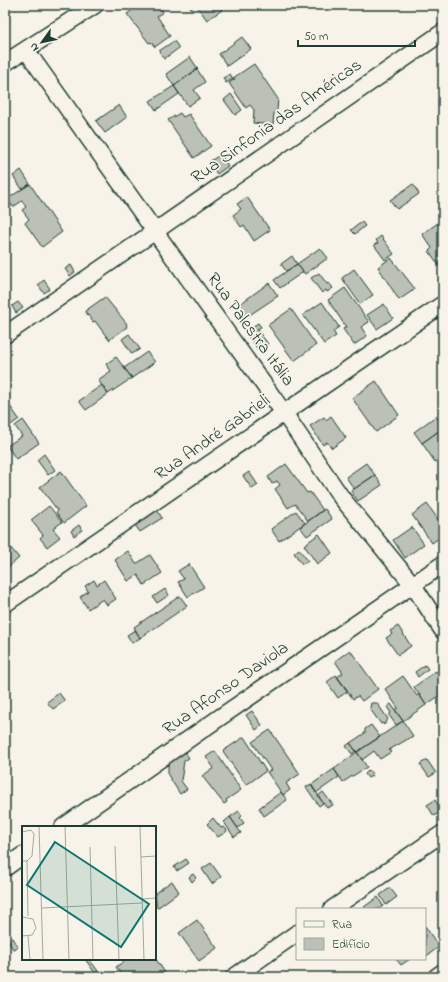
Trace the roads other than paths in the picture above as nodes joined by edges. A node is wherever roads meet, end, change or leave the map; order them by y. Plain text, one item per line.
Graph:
1 (95, 5) edge
2 (443, 32) edge
3 (26, 50) junction
4 (5, 63) edge
5 (154, 232) junction
6 (443, 304) edge
7 (5, 335) edge
8 (284, 413) junction
9 (443, 564) edge
10 (412, 585) junction
11 (5, 604) edge
12 (443, 631) edge
13 (64, 826) edge
14 (443, 833) edge
15 (22, 856) edge
16 (5, 868) edge
17 (333, 908) edge
18 (296, 934) edge
19 (443, 972) edge
20 (234, 977) edge
21 (436, 977) edge

1 - 3 street
2 - 5 street, Rua Sinfonia das Américas
3 - 4 street
3 - 5 street, Rua Palestra Itália
5 - 7 street, Rua Sinfonia das Américas
5 - 8 street, Rua Palestra Itália
6 - 8 street, Rua André Gabrieli
8 - 10 street, Rua Palestra Itália
8 - 11 street, Rua André Gabrieli
9 - 10 street, Rua Afonso Daviola
10 - 12 street, Rua Palestra Itália
10 - 13 street, Rua Afonso Daviola
14 - 17 street
15 - 16 street
18 - 20 street
19 - 21 street

